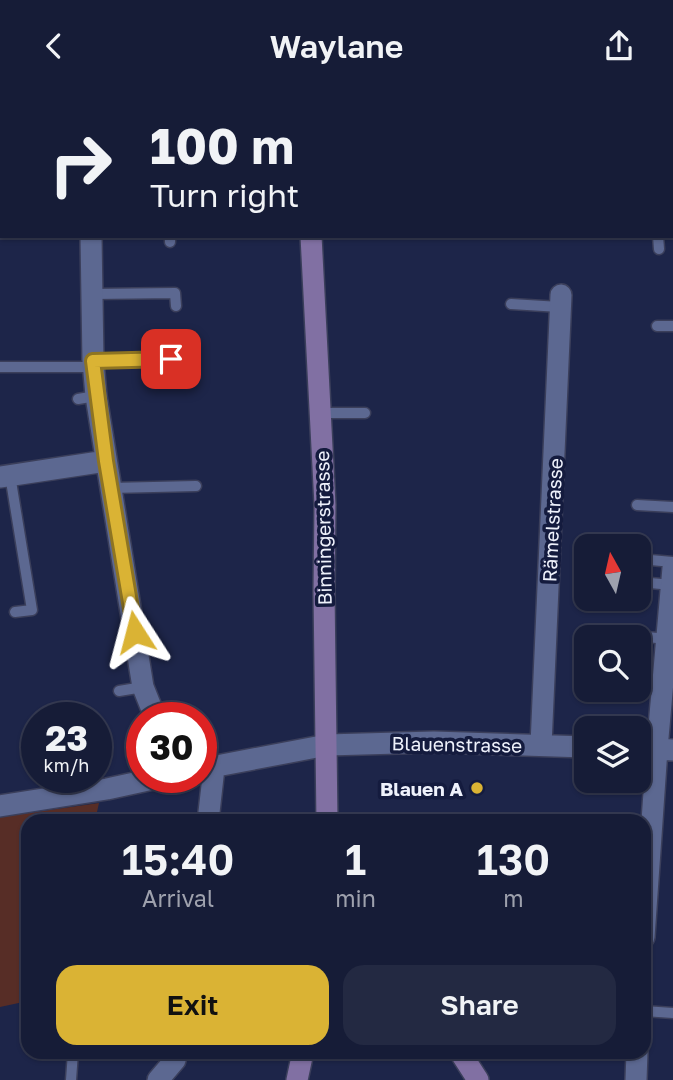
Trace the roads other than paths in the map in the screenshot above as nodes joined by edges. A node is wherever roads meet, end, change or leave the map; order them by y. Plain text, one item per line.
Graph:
1 (91, 238) edge
2 (311, 238) edge
3 (658, 238) edge
4 (659, 249) dead end
5 (93, 294) junction
6 (561, 301) joint
7 (511, 304) dead end
8 (176, 306) dead end
9 (657, 326) dead end
10 (673, 327) edge
11 (93, 364) junction
12 (0, 367) edge
13 (171, 370) dead end
14 (321, 413) junction
15 (365, 413) dead end
16 (106, 461) junction
17 (5, 476) edge
18 (196, 486) dead end
19 (111, 488) junction
20 (637, 505) dead end
21 (673, 507) edge
22 (651, 560) edge
23 (673, 562) edge
24 (672, 576) edge
25 (651, 580) edge
26 (15, 612) dead end
27 (651, 637) edge
28 (667, 639) junction
29 (143, 687) junction
30 (119, 691) dead end
31 (149, 702) edge
32 (327, 745) junction
33 (541, 745) junction
34 (574, 746) edge
35 (656, 749) edge
36 (217, 767) edge
37 (126, 785) edge
38 (207, 793) edge
39 (0, 806) edge
40 (208, 814) edge
41 (327, 814) edge
42 (651, 825) edge
43 (651, 1011) edge
44 (673, 1013) edge
45 (72, 1059) edge
46 (175, 1059) edge
47 (302, 1059) edge
48 (464, 1059) edge
49 (637, 1059) edge
50 (71, 1080) edge
51 (158, 1080) edge
52 (297, 1080) edge
53 (478, 1080) edge
54 (636, 1080) edge

1 - 5 street
2 - 14 main road, Binningerstrasse
3 - 4 lane
5 - 8 lane
5 - 11 street
6 - 7 lane
6 - 33 street, Rämelstrasse
9 - 10 lane
11 - 12 lane
11 - 13 lane
11 - 16 street
14 - 15 lane
14 - 32 main road, Binningerstrasse
16 - 17 street
16 - 19 street
17 - 26 lane
18 - 19 lane
19 - 29 street
20 - 21 lane
22 - 23 lane
24 - 25 lane
24 - 28 street
27 - 28 lane
28 - 35 street
29 - 30 lane
29 - 31 street
32 - 33 street, Blauenstrasse
32 - 36 street, Blauenstrasse
32 - 41 main road, Binningerstrasse
33 - 34 street, Blauenstrasse
35 - 42 street
37 - 39 street
38 - 40 street
43 - 44 lane
45 - 50 lane
46 - 51 street
47 - 52 main road
48 - 53 main road
49 - 54 street

